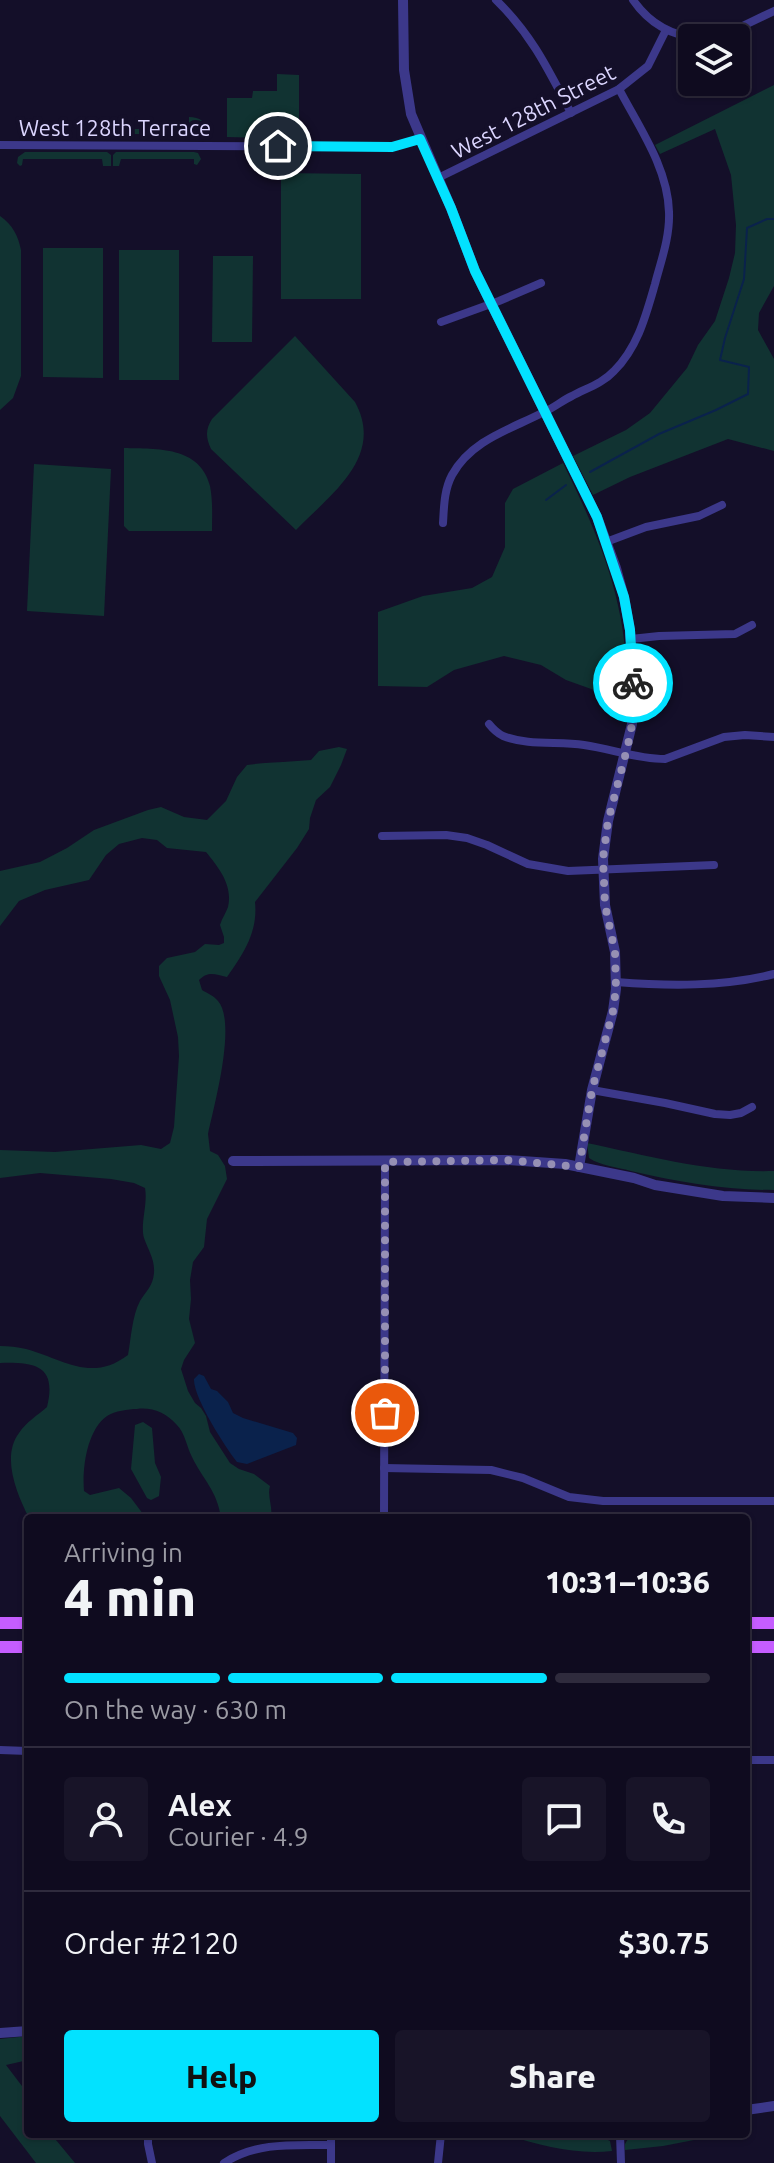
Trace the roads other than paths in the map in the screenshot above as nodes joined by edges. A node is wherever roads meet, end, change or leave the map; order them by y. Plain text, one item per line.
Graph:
1 (403, 0) edge
2 (496, 0) edge
3 (633, 0) edge
4 (774, 11) edge
5 (747, 24) edge
6 (666, 30) junction
7 (678, 34) edge
8 (619, 89) junction
9 (571, 113) junction
10 (420, 139) junction
11 (0, 145) edge
12 (438, 178) junction
13 (541, 283) dead end
14 (490, 304) junction
15 (441, 322) dead end
16 (545, 412) junction
17 (722, 505) dead end
18 (443, 523) dead end
19 (606, 542) junction
20 (752, 625) dead end
21 (631, 639) junction
22 (489, 724) dead end
23 (774, 737) edge
24 (626, 753) junction
25 (382, 836) dead end
26 (714, 865) dead end
27 (603, 869) junction
28 (774, 974) edge
29 (616, 982) junction
30 (592, 1090) junction
31 (752, 1107) dead end
32 (233, 1161) dead end
33 (385, 1162) junction
34 (579, 1167) junction
35 (774, 1198) edge
36 (384, 1468) junction
37 (774, 1501) edge
38 (384, 1514) edge
39 (0, 1623) edge
40 (24, 1623) edge
41 (750, 1623) edge
42 (774, 1623) edge
43 (0, 1647) edge
44 (24, 1647) edge
45 (750, 1647) edge
46 (774, 1647) edge
47 (0, 1750) edge
48 (24, 1751) edge
49 (750, 1760) edge
50 (774, 1760) edge
51 (24, 2031) edge
52 (0, 2033) edge
53 (774, 2106) edge
54 (750, 2109) edge
55 (148, 2138) edge
56 (331, 2138) edge
57 (441, 2138) edge
58 (620, 2138) edge
59 (330, 2145) junction
60 (152, 2163) edge
61 (224, 2163) edge
62 (331, 2163) edge
63 (438, 2163) edge
64 (621, 2163) edge

1 - 10 street
2 - 9 street
3 - 6 street
4 - 5 street
6 - 7 street
6 - 8 street, West 128th Street
8 - 9 street, West 128th Street
8 - 16 street
9 - 12 street, West 128th Street
10 - 11 street, West 128th Terrace
10 - 12 street
12 - 14 street
13 - 14 street
14 - 15 street
14 - 16 street
16 - 18 street
16 - 19 street
17 - 19 street
19 - 21 street
20 - 21 street
21 - 24 street
22 - 24 street
23 - 24 street
24 - 27 street
25 - 27 street
26 - 27 street
27 - 29 street
28 - 29 street
29 - 30 street
30 - 31 street
30 - 34 street
32 - 33 street
33 - 34 street
33 - 36 street
34 - 35 street
36 - 37 street
36 - 38 street
39 - 40 main road
41 - 42 main road
43 - 44 main road
45 - 46 main road
47 - 48 street
49 - 50 street
51 - 52 street
53 - 54 street
55 - 60 street
56 - 59 street
57 - 63 street
58 - 64 street
59 - 61 street
59 - 62 street

